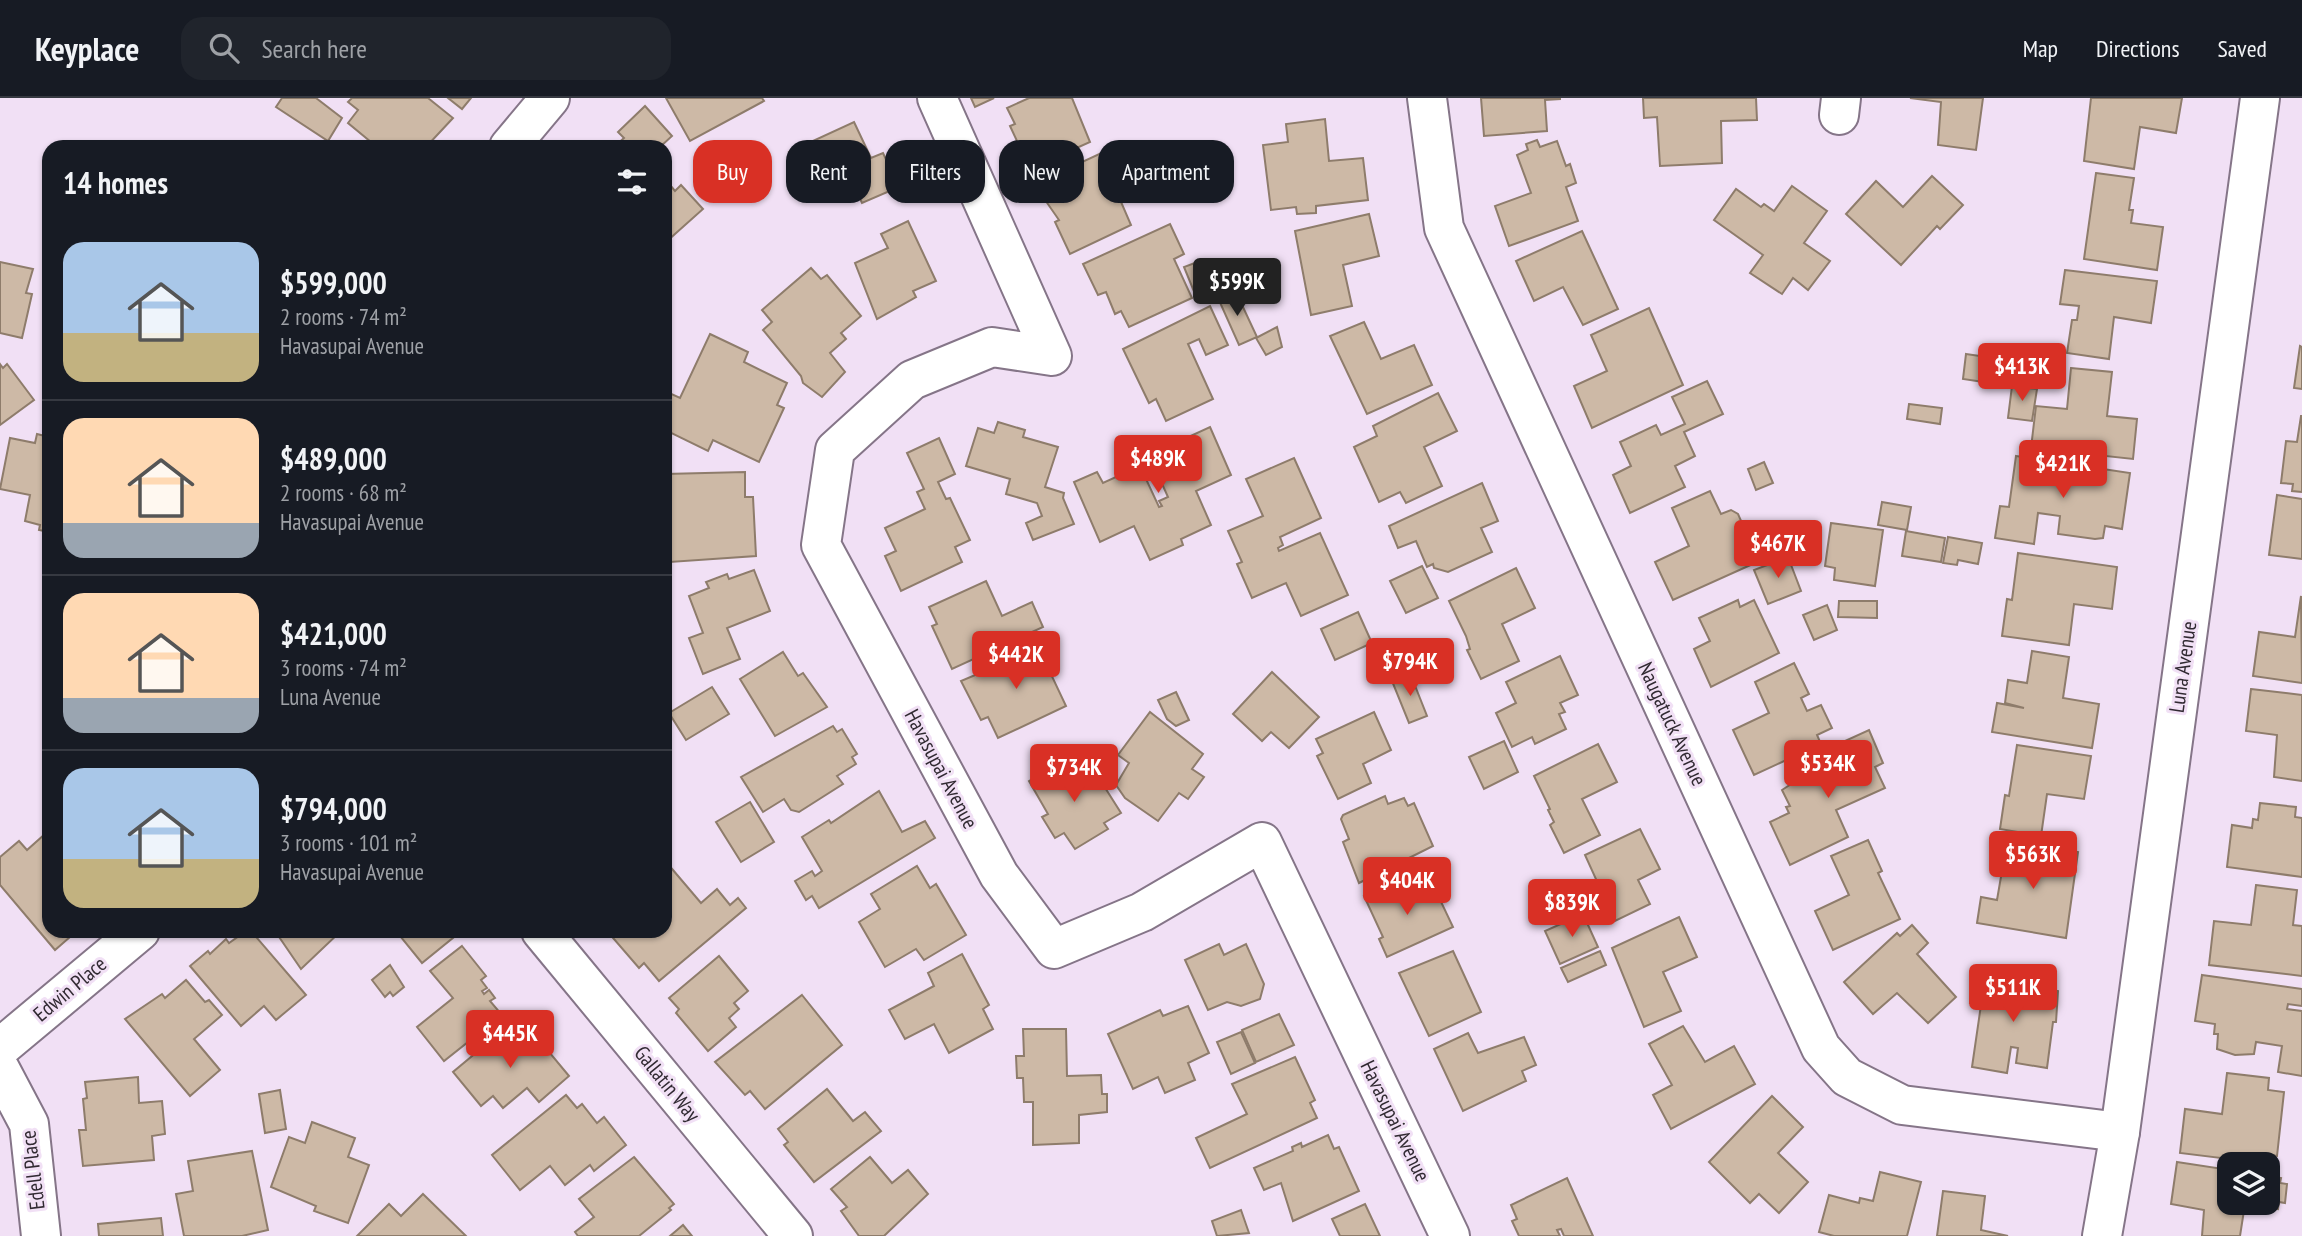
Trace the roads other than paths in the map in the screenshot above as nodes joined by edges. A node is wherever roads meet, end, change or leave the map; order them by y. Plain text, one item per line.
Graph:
1 (550, 98) edge
2 (937, 98) edge
3 (1426, 98) edge
4 (2260, 98) edge
5 (515, 140) edge
6 (132, 938) edge
7 (547, 938) edge
8 (0, 1048) edge
9 (0, 1069) edge
10 (2120, 1132) junction
11 (41, 1236) edge
12 (793, 1236) edge
13 (1450, 1236) edge
14 (2102, 1236) edge

1 - 5 street
2 - 13 street, Havasupai Avenue
3 - 10 street, Naugatuck Avenue
4 - 10 street, Luna Avenue
6 - 8 street, Edwin Place
7 - 12 street, Gallatin Way
9 - 11 street, Edell Place
10 - 14 street, Luna Avenue

